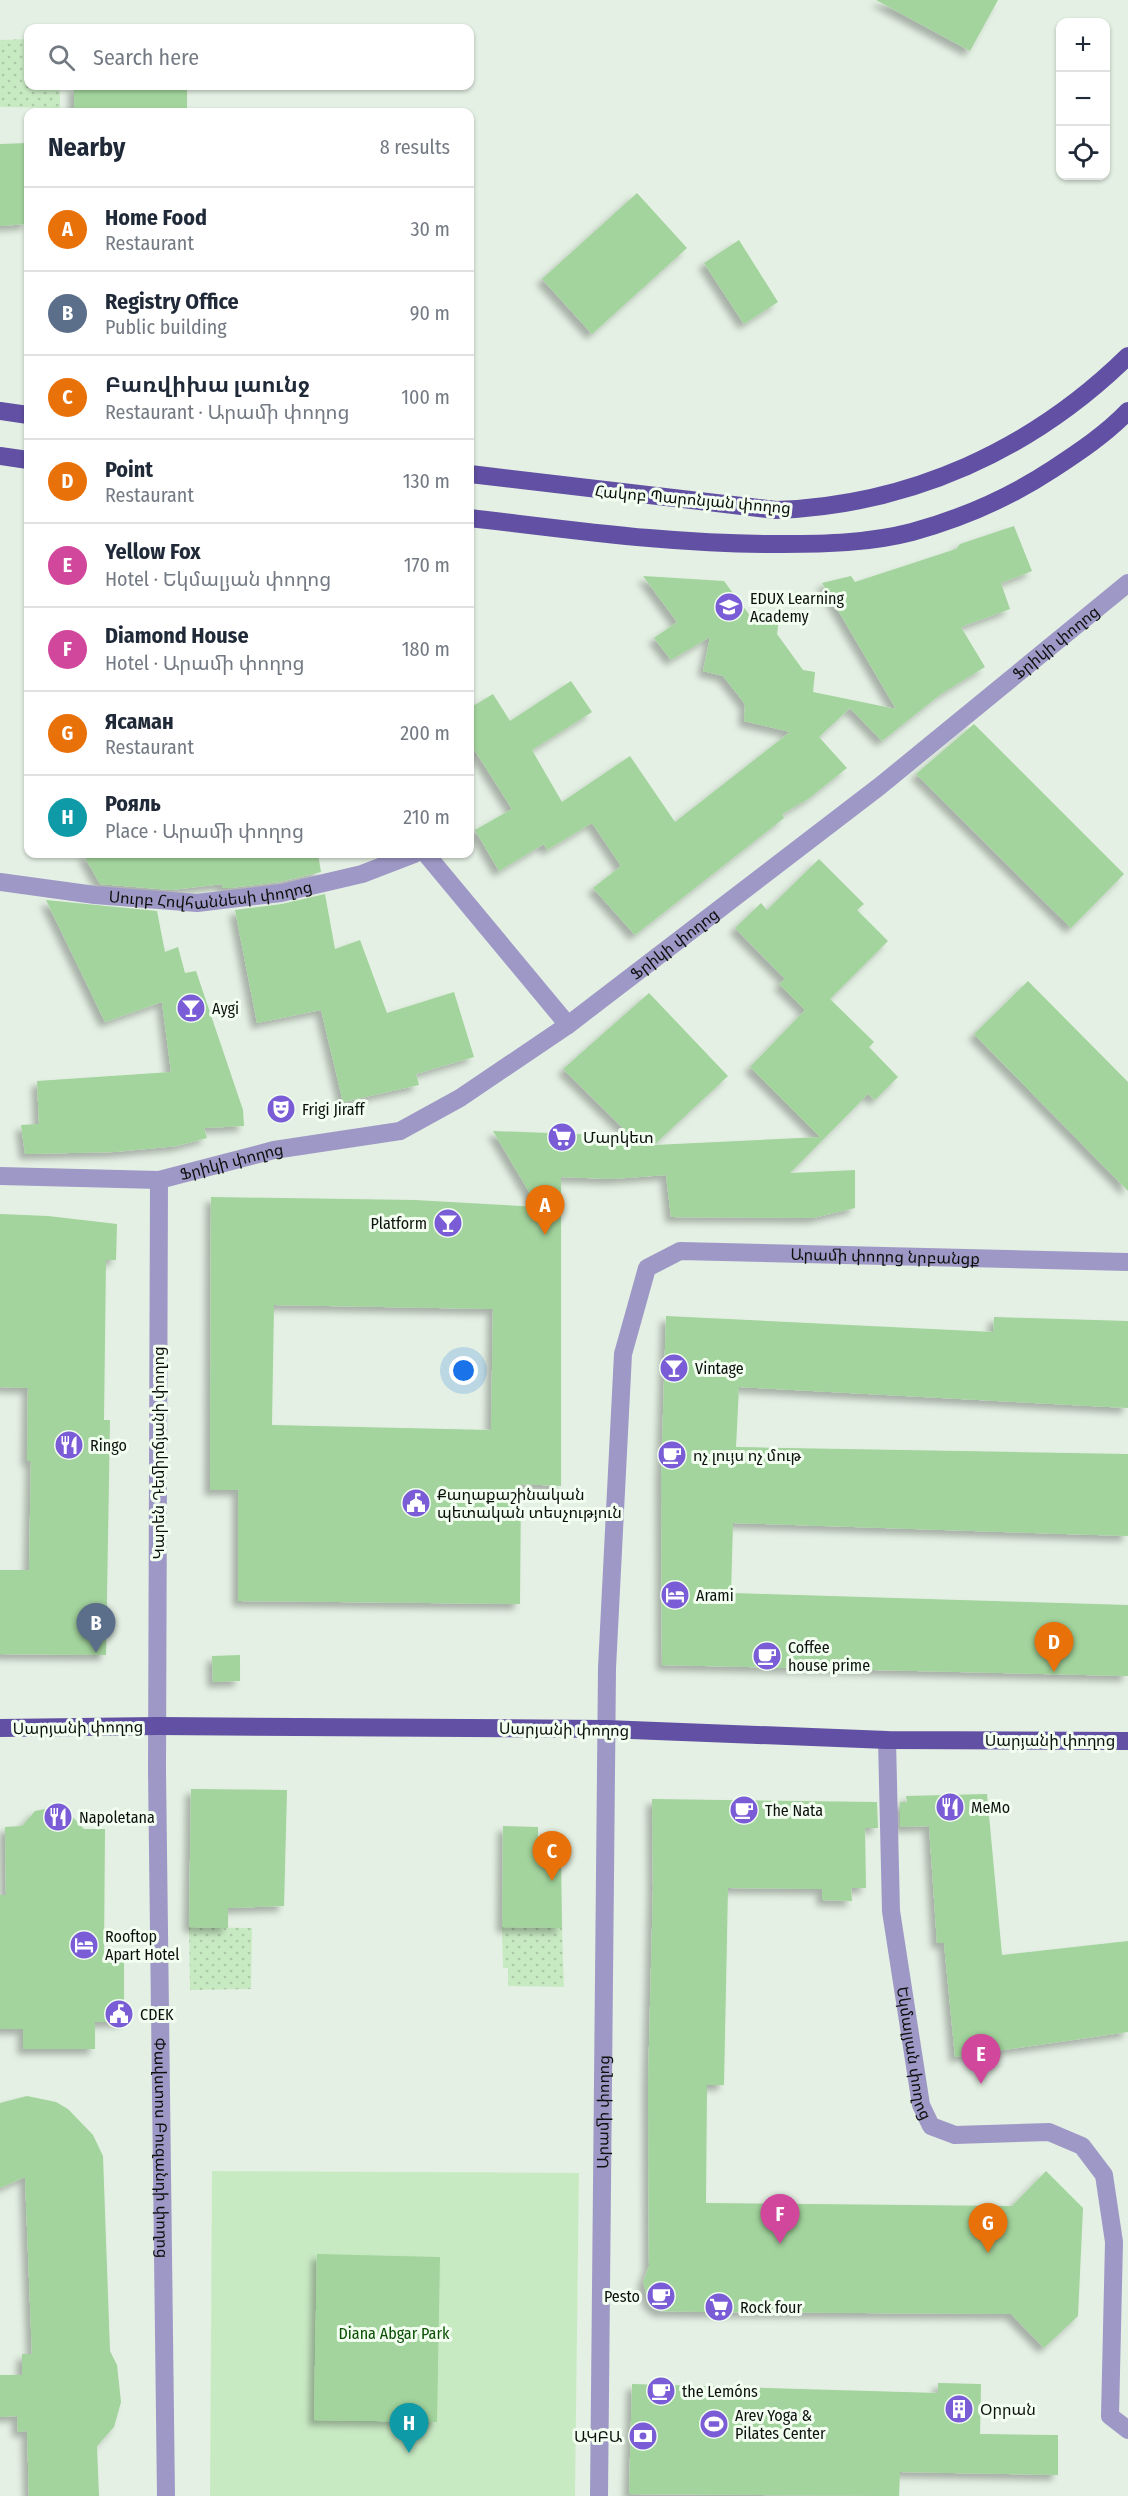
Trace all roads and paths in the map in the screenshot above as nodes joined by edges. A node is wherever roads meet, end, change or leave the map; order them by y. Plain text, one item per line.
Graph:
1 (1128, 356) edge
2 (0, 411) edge
3 (1128, 411) edge
4 (24, 414) edge
5 (0, 456) edge
6 (24, 459) edge
7 (474, 474) edge
8 (474, 518) edge
9 (1128, 583) edge
10 (404, 858) edge
11 (429, 858) edge
12 (0, 882) edge
13 (568, 1025) junction
14 (0, 1176) edge
15 (159, 1180) junction
16 (1128, 1262) edge
17 (158, 1726) junction
18 (0, 1728) edge
19 (606, 1729) junction
20 (887, 1740) junction
21 (1128, 1741) edge
22 (1128, 2430) edge
23 (166, 2496) edge
24 (599, 2496) edge

1 - 7 main road, Հակոբ Պարոնյան փողոց
2 - 4 main road
3 - 8 main road
5 - 6 main road
9 - 13 street, Ֆրիկի փողոց
10 - 12 street, Սուրբ Հովհաննեսի փողոց
11 - 13 street
13 - 15 street, Ֆրիկի փողոց
14 - 15 street, Ֆրիկի փողոց
15 - 17 street, Կարեն Դեմիրճյանի փողոց
16 - 19 street, Արամի փողոց նրբանցք
17 - 18 main road, Սարյանի փողոց
17 - 19 main road, Սարյանի փողոց
17 - 23 street, Փավստոս Բուզանդի փողոց
19 - 20 main road, Սարյանի փողոց
19 - 24 street, Արամի փողոց
20 - 21 main road, Սարյանի փողոց
20 - 22 street, Եկմալյան փողոց

